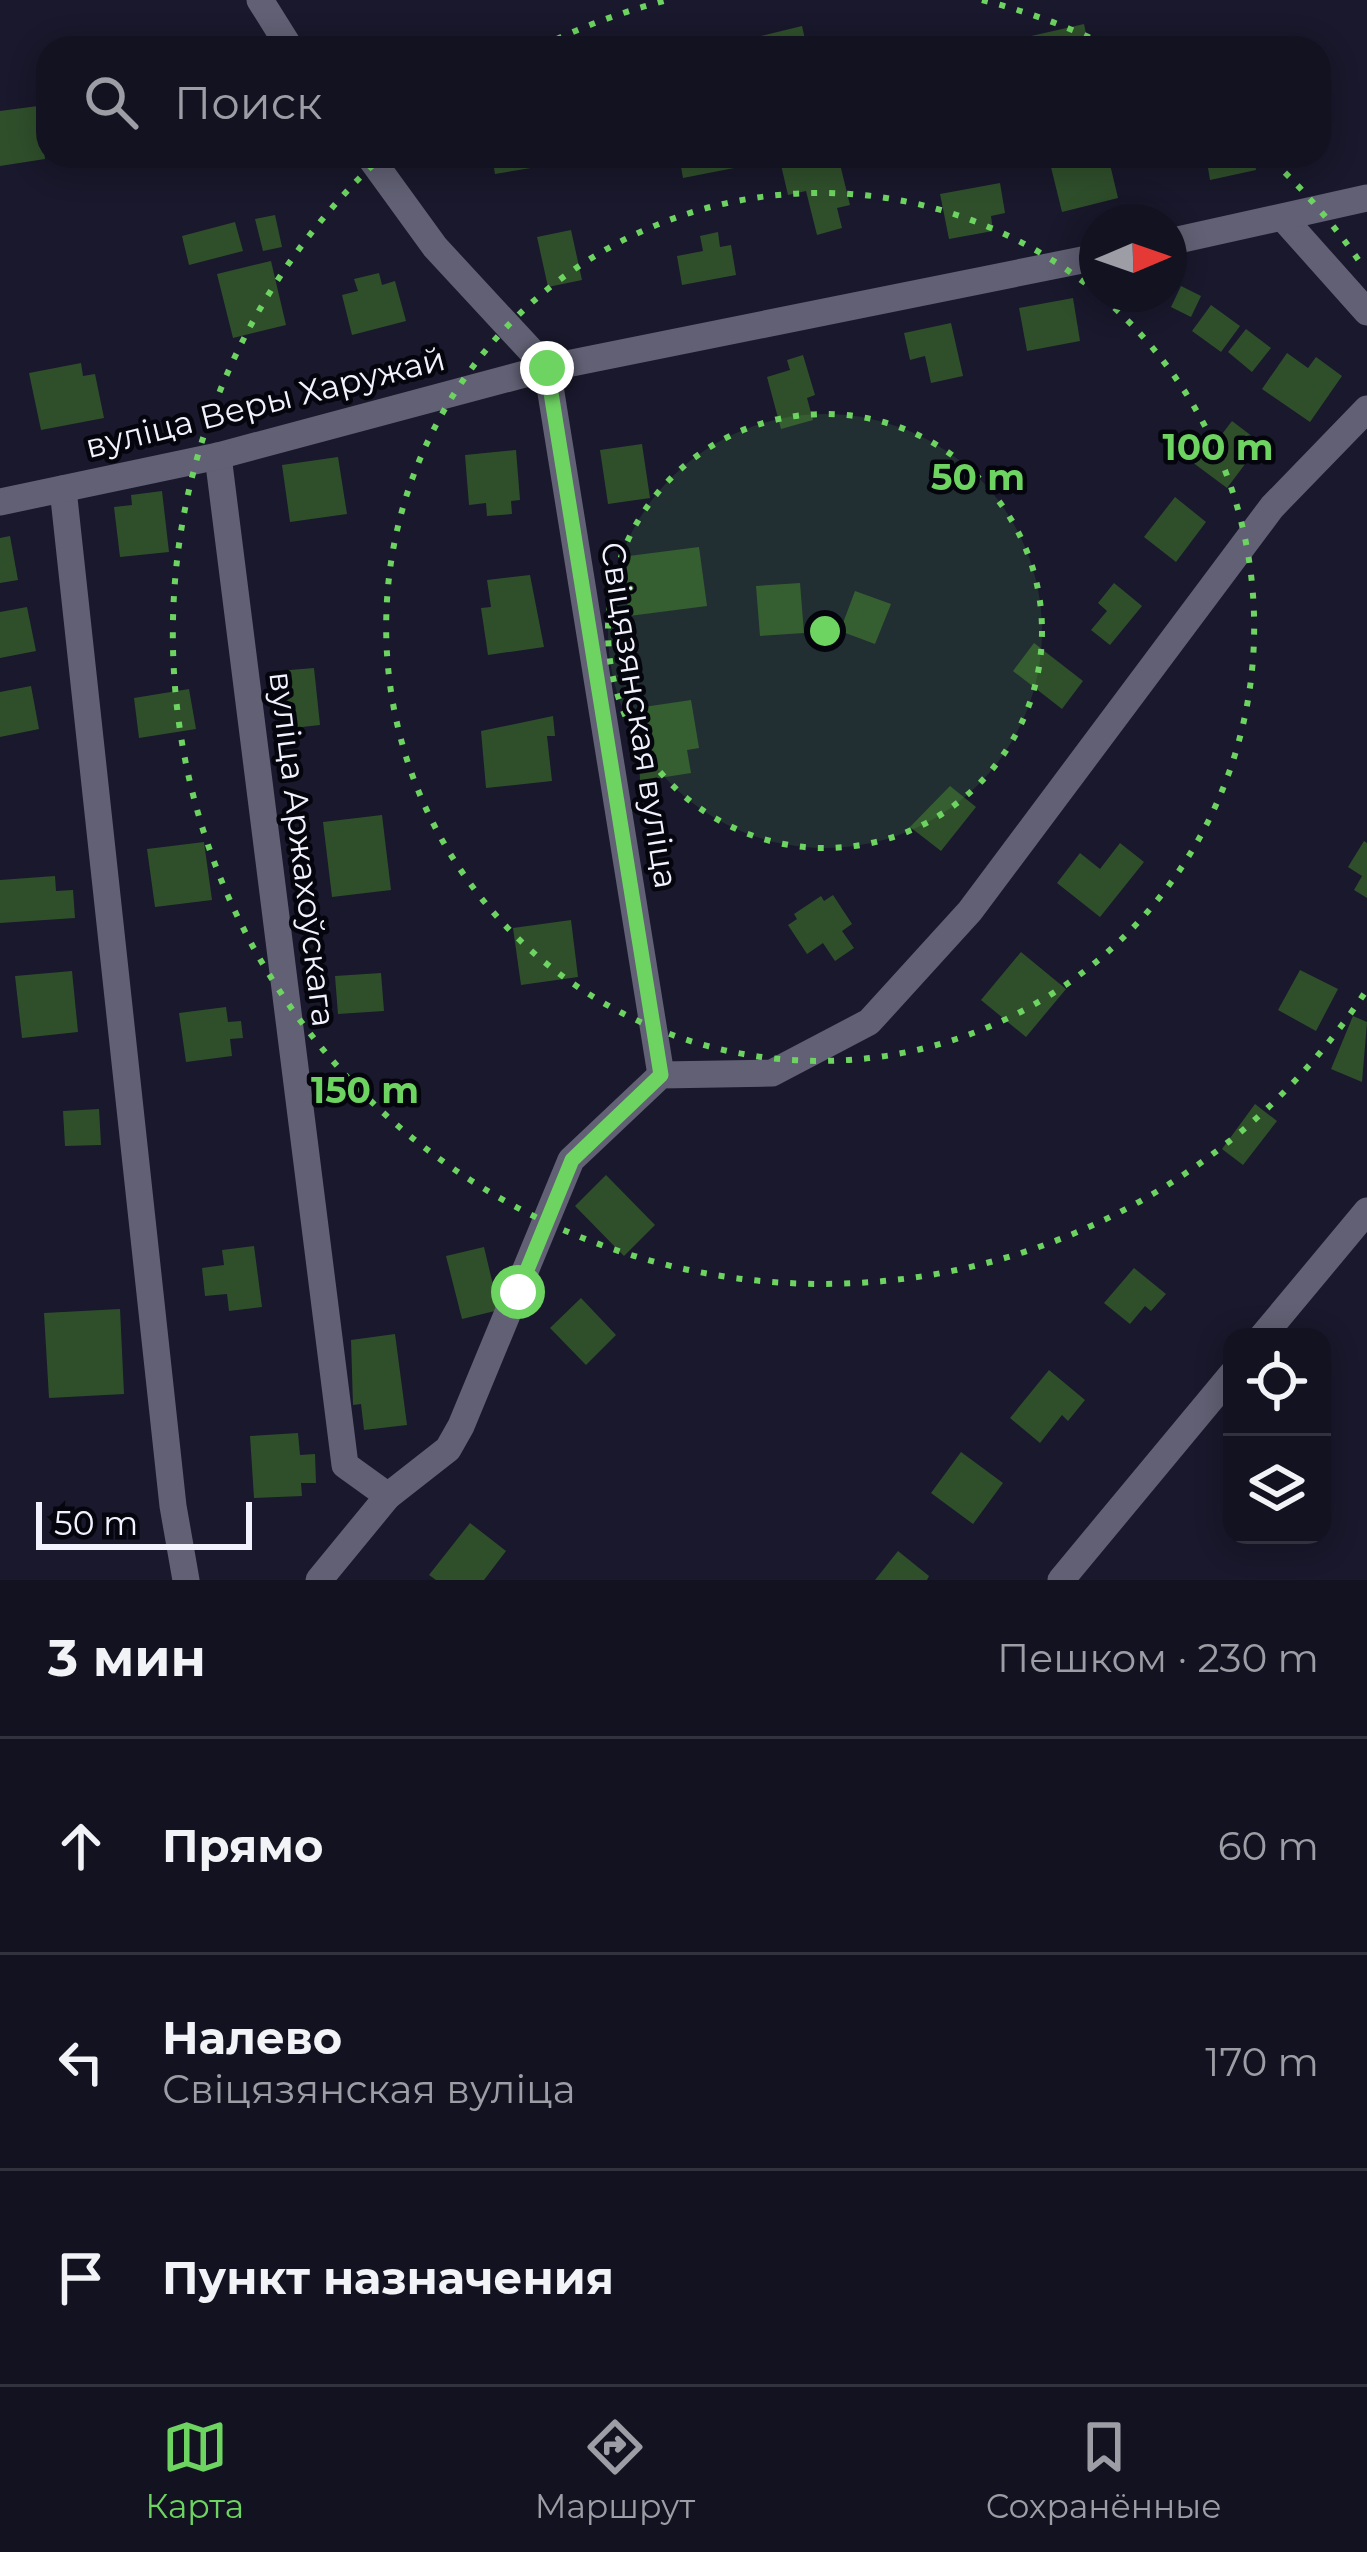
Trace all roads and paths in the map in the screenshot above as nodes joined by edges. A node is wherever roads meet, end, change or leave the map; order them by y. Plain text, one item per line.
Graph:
1 (260, 0) edge
2 (282, 36) edge
3 (378, 168) edge
4 (1367, 198) edge
5 (1284, 219) junction
6 (1187, 238) edge
7 (1079, 260) edge
8 (1367, 312) edge
9 (547, 368) junction
10 (1367, 409) edge
11 (218, 456) junction
12 (63, 489) junction
13 (0, 502) edge
14 (661, 1075) junction
15 (1367, 1210) edge
16 (1269, 1328) edge
17 (1223, 1385) edge
18 (388, 1496) junction
19 (186, 1580) edge
20 (319, 1580) edge
21 (1061, 1580) edge

1 - 2 street
3 - 9 street
4 - 5 street
5 - 6 street
5 - 8 street
7 - 9 street, вуліца Веры Харужай
9 - 11 street, вуліца Веры Харужай
9 - 14 street, Свіцязянская вуліца
10 - 14 street
11 - 12 street, вуліца Веры Харужай
11 - 18 street, вуліца Аржахоўскага
12 - 13 street, вуліца Веры Харужай
12 - 19 street
14 - 18 street
15 - 16 street
17 - 21 street
18 - 20 street

